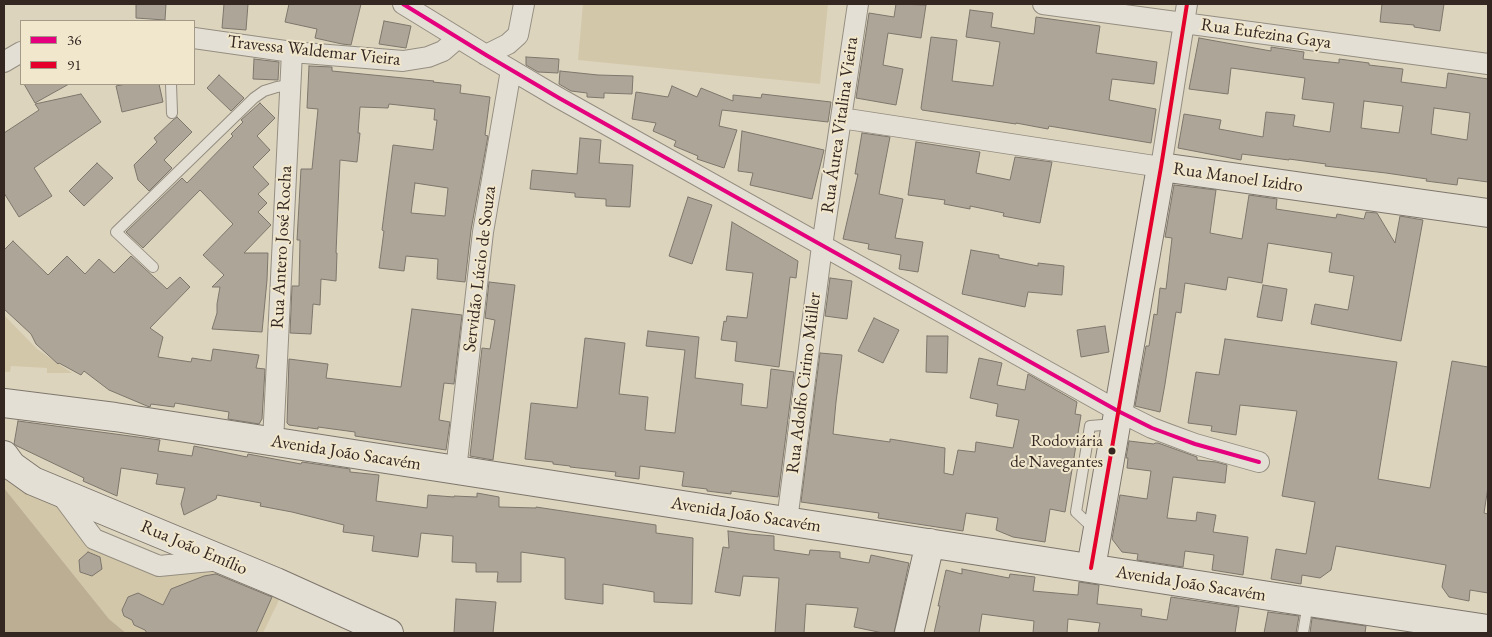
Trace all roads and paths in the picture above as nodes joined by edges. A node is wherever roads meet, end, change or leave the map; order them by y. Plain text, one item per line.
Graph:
1 (524, 4) edge
2 (858, 4) edge
3 (1044, 4) edge
4 (407, 5) edge
5 (1185, 13) edge
6 (195, 38) edge
7 (458, 38) junction
8 (292, 52) junction
9 (20, 53) edge
10 (486, 55) junction
11 (4, 62) edge
12 (1488, 64) edge
13 (511, 70) junction
14 (171, 85) edge
15 (290, 85) junction
16 (172, 113) dead end
17 (841, 118) junction
18 (1161, 167) junction
19 (1488, 213) edge
20 (822, 246) junction
21 (153, 267) dead end
22 (4, 386) edge
23 (4, 403) edge
24 (53, 409) junction
25 (1117, 417) junction
26 (273, 442) junction
27 (4, 455) edge
28 (1259, 462) dead end
29 (456, 470) junction
30 (787, 521) junction
31 (930, 543) junction
32 (1090, 568) junction
33 (1308, 602) junction
34 (1474, 629) edge
35 (389, 633) edge
36 (909, 633) edge
37 (1303, 633) edge

1 - 10 street
2 - 17 street, Rua Áurea Vitalina Vieira
3 - 5 street, Rua Eufezina Gaya
4 - 7 street
5 - 12 street, Rua Eufezina Gaya
5 - 18 street
6 - 8 street, Travessa Waldemar Vieira
7 - 8 street, Travessa Waldemar Vieira
7 - 10 street
8 - 15 street, Rua Antero José Rocha
9 - 11 street
10 - 13 street
13 - 20 street
13 - 29 street, Servidão Lúcio de Souza
14 - 16 lane
15 - 21 lane
15 - 26 street, Rua Antero José Rocha
17 - 18 street, Rua Manoel Izidro
17 - 20 street, Rua Áurea Vitalina Vieira
18 - 19 main road, Rua Manoel Izidro
18 - 25 main road
20 - 25 street
20 - 30 street, Rua Adolfo Cirino Müller
22 - 24 main road
23 - 24 main road, Avenida João Sacavém
24 - 26 main road, Avenida João Sacavém
25 - 28 street
25 - 32 main road
26 - 29 main road, Avenida João Sacavém
27 - 35 main road, Rua João Emílio
29 - 30 main road, Avenida João Sacavém
30 - 31 main road, Avenida João Sacavém
31 - 32 main road, Avenida João Sacavém
31 - 36 main road
32 - 33 main road, Avenida João Sacavém
33 - 34 main road, Avenida João Sacavém
33 - 37 lane

